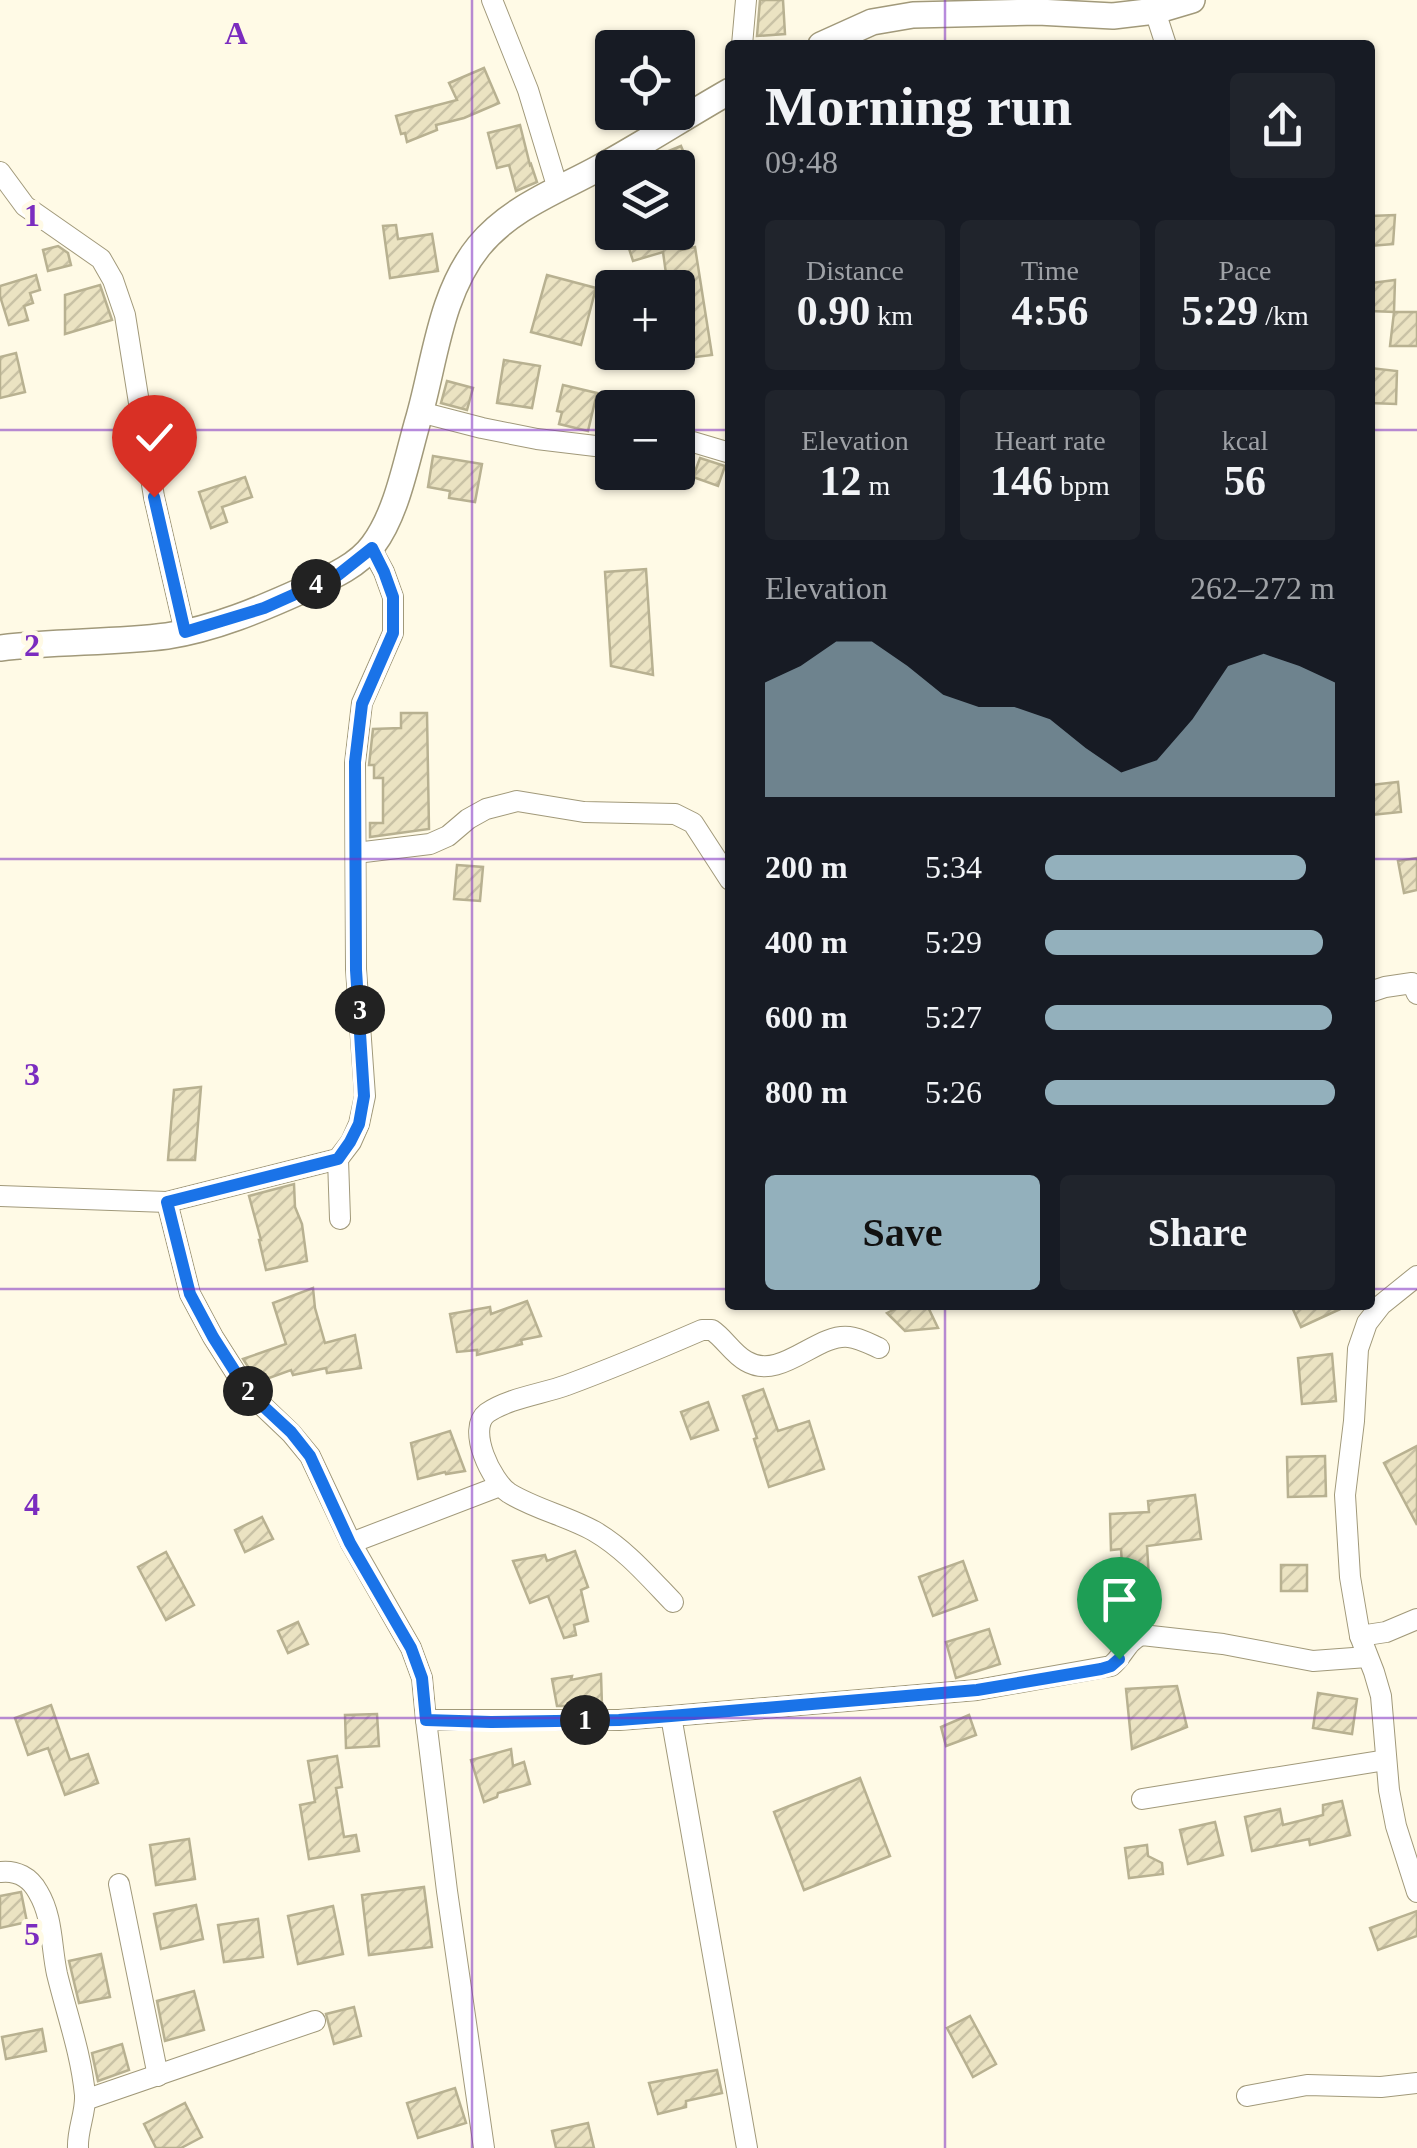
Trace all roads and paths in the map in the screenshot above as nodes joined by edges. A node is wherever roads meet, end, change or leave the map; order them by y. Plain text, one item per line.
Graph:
1 (492, 0) edge
2 (746, 0) edge
3 (1192, 0) edge
4 (1155, 11) junction
5 (742, 40) edge
6 (832, 40) edge
7 (1164, 40) edge
8 (725, 94) edge
9 (0, 172) edge
10 (558, 189) junction
11 (420, 412) junction
12 (695, 443) edge
13 (595, 446) edge
14 (725, 452) edge
15 (372, 548) junction
16 (185, 632) junction
17 (0, 648) edge
18 (356, 853) junction
19 (725, 872) edge
20 (1415, 983) edge
21 (1375, 990) edge
22 (338, 1159) junction
23 (0, 1196) edge
24 (167, 1202) junction
25 (340, 1219) dead end
26 (1417, 1276) edge
27 (879, 1348) dead end
28 (500, 1486) junction
29 (350, 1543) junction
30 (674, 1602) dead end
31 (1417, 1619) edge
32 (1360, 1636) junction
33 (1368, 1658) junction
34 (671, 1716) junction
35 (426, 1720) junction
36 (1386, 1760) junction
37 (1142, 1799) dead end
38 (0, 1872) edge
39 (119, 1884) dead end
40 (1417, 1892) edge
41 (315, 2021) dead end
42 (158, 2076) junction
43 (1417, 2082) edge
44 (1247, 2096) dead end
45 (86, 2100) junction
46 (78, 2148) edge
47 (484, 2148) edge
48 (746, 2148) edge

1 - 10 street
2 - 5 street
3 - 4 street
4 - 6 street
4 - 7 street
8 - 10 street
9 - 16 street
10 - 11 street
11 - 13 street
11 - 15 street
12 - 14 street
15 - 16 street
15 - 18 street
16 - 17 street
18 - 19 street
18 - 22 street
20 - 21 street
22 - 24 street
22 - 25 street
23 - 24 street
24 - 29 street
26 - 32 street
27 - 28 street
28 - 29 street
28 - 30 street
29 - 35 street
31 - 32 street
32 - 33 street
33 - 34 street
33 - 36 street
34 - 35 street
34 - 48 street
35 - 47 street
36 - 37 street
36 - 40 street
38 - 45 street
39 - 42 street
41 - 42 street
42 - 45 street
43 - 44 street
45 - 46 street

